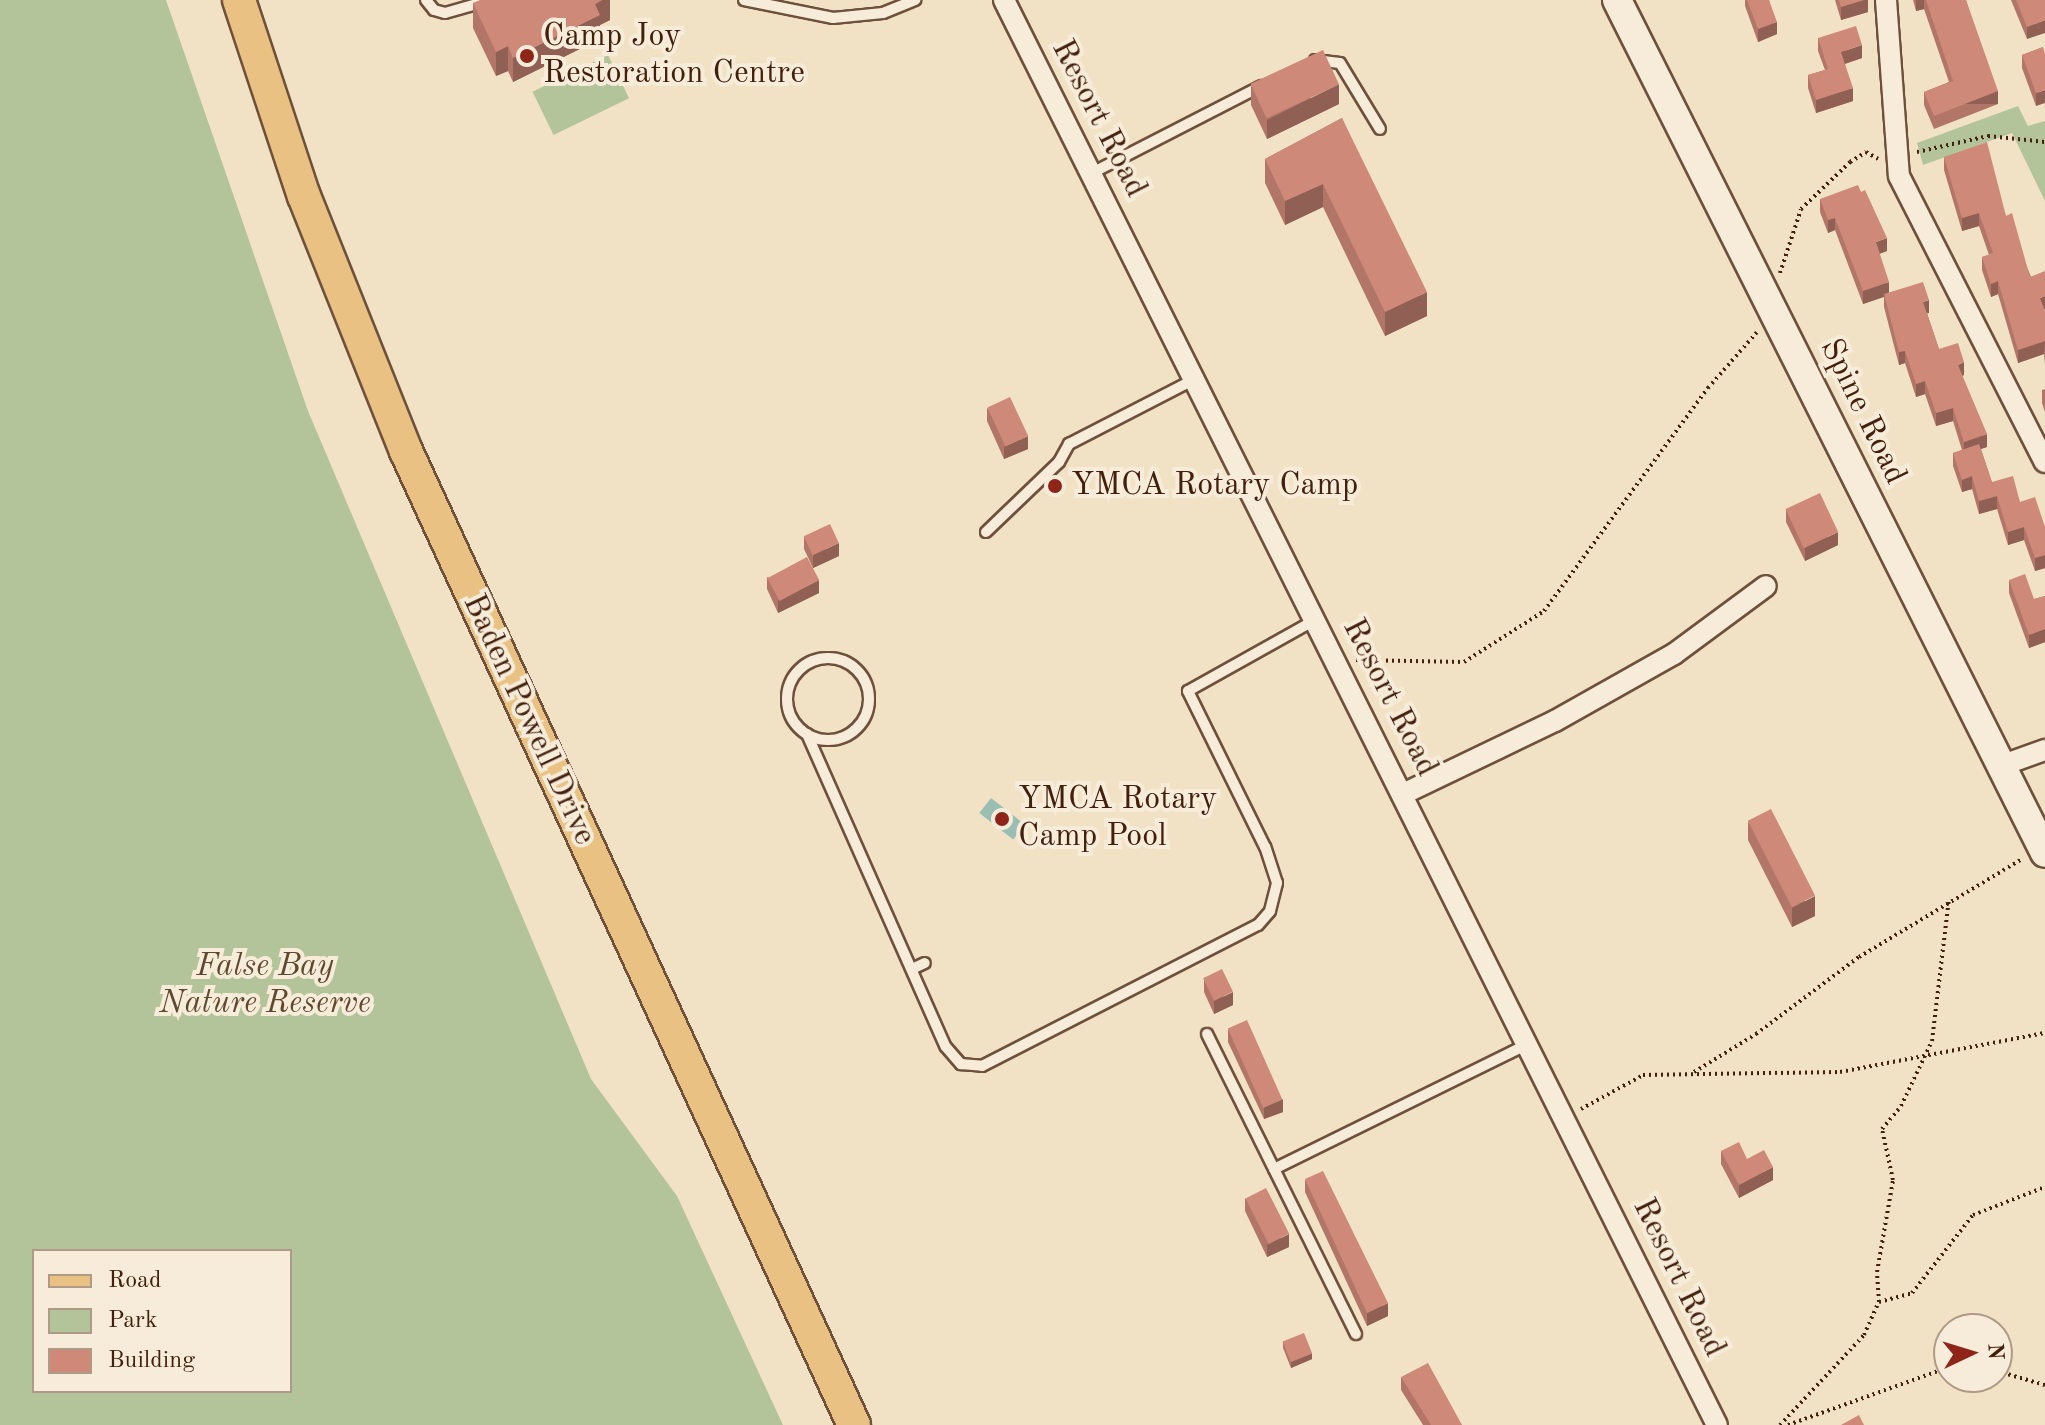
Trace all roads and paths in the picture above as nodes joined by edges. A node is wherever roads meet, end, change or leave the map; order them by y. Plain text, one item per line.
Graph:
1 (239, 0) edge
2 (426, 0) edge
3 (491, 0) edge
4 (744, 0) edge
5 (915, 0) edge
6 (1004, 0) edge
7 (1617, 0) edge
8 (1886, 0) edge
9 (1305, 65) edge
10 (1278, 78) edge
11 (1380, 129) dead end
12 (1092, 173) junction
13 (1774, 307) junction
14 (1195, 379) junction
15 (2045, 462) edge
16 (986, 532) dead end
17 (1766, 586) dead end
18 (1315, 620) junction
19 (1338, 663) junction
20 (807, 734) junction
21 (2045, 750) edge
22 (2003, 765) junction
23 (1403, 794) junction
24 (2044, 851) edge
25 (1949, 899) junction
26 (925, 963) dead end
27 (912, 969) junction
28 (2045, 1033) edge
29 (1207, 1034) dead end
30 (1528, 1044) junction
31 (1927, 1056) junction
32 (1692, 1073) junction
33 (1565, 1118) junction
34 (1274, 1169) junction
35 (2045, 1187) edge
36 (1879, 1302) junction
37 (1356, 1334) dead end
38 (1933, 1371) edge
39 (2013, 1376) edge
40 (2045, 1385) edge
41 (854, 1425) edge
42 (1717, 1425) edge
43 (1780, 1425) edge
44 (1788, 1425) edge

1 - 41 main road, Baden Powell Drive
2 - 3 lane
4 - 5 lane
6 - 12 street, Resort Road
7 - 13 main road, Spine Road
8 - 15 street
9 - 11 lane
10 - 12 lane
12 - 14 street, Resort Road
13 - 19 path
13 - 22 main road, Spine Road
14 - 16 lane
14 - 18 street, Resort Road
17 - 23 street
18 - 19 street, Resort Road
18 - 27 lane
19 - 23 street, Resort Road
20 - 20 lane
20 - 27 lane
21 - 22 street
22 - 24 main road, Spine Road
23 - 30 street, Resort Road
24 - 25 path
25 - 31 path
25 - 32 path
26 - 27 lane
28 - 31 path
29 - 34 lane
30 - 33 street, Resort Road
30 - 34 lane
31 - 32 path
31 - 36 path
32 - 33 path
33 - 42 street, Resort Road
34 - 37 lane
35 - 36 path
36 - 43 path
38 - 44 path
39 - 40 path

